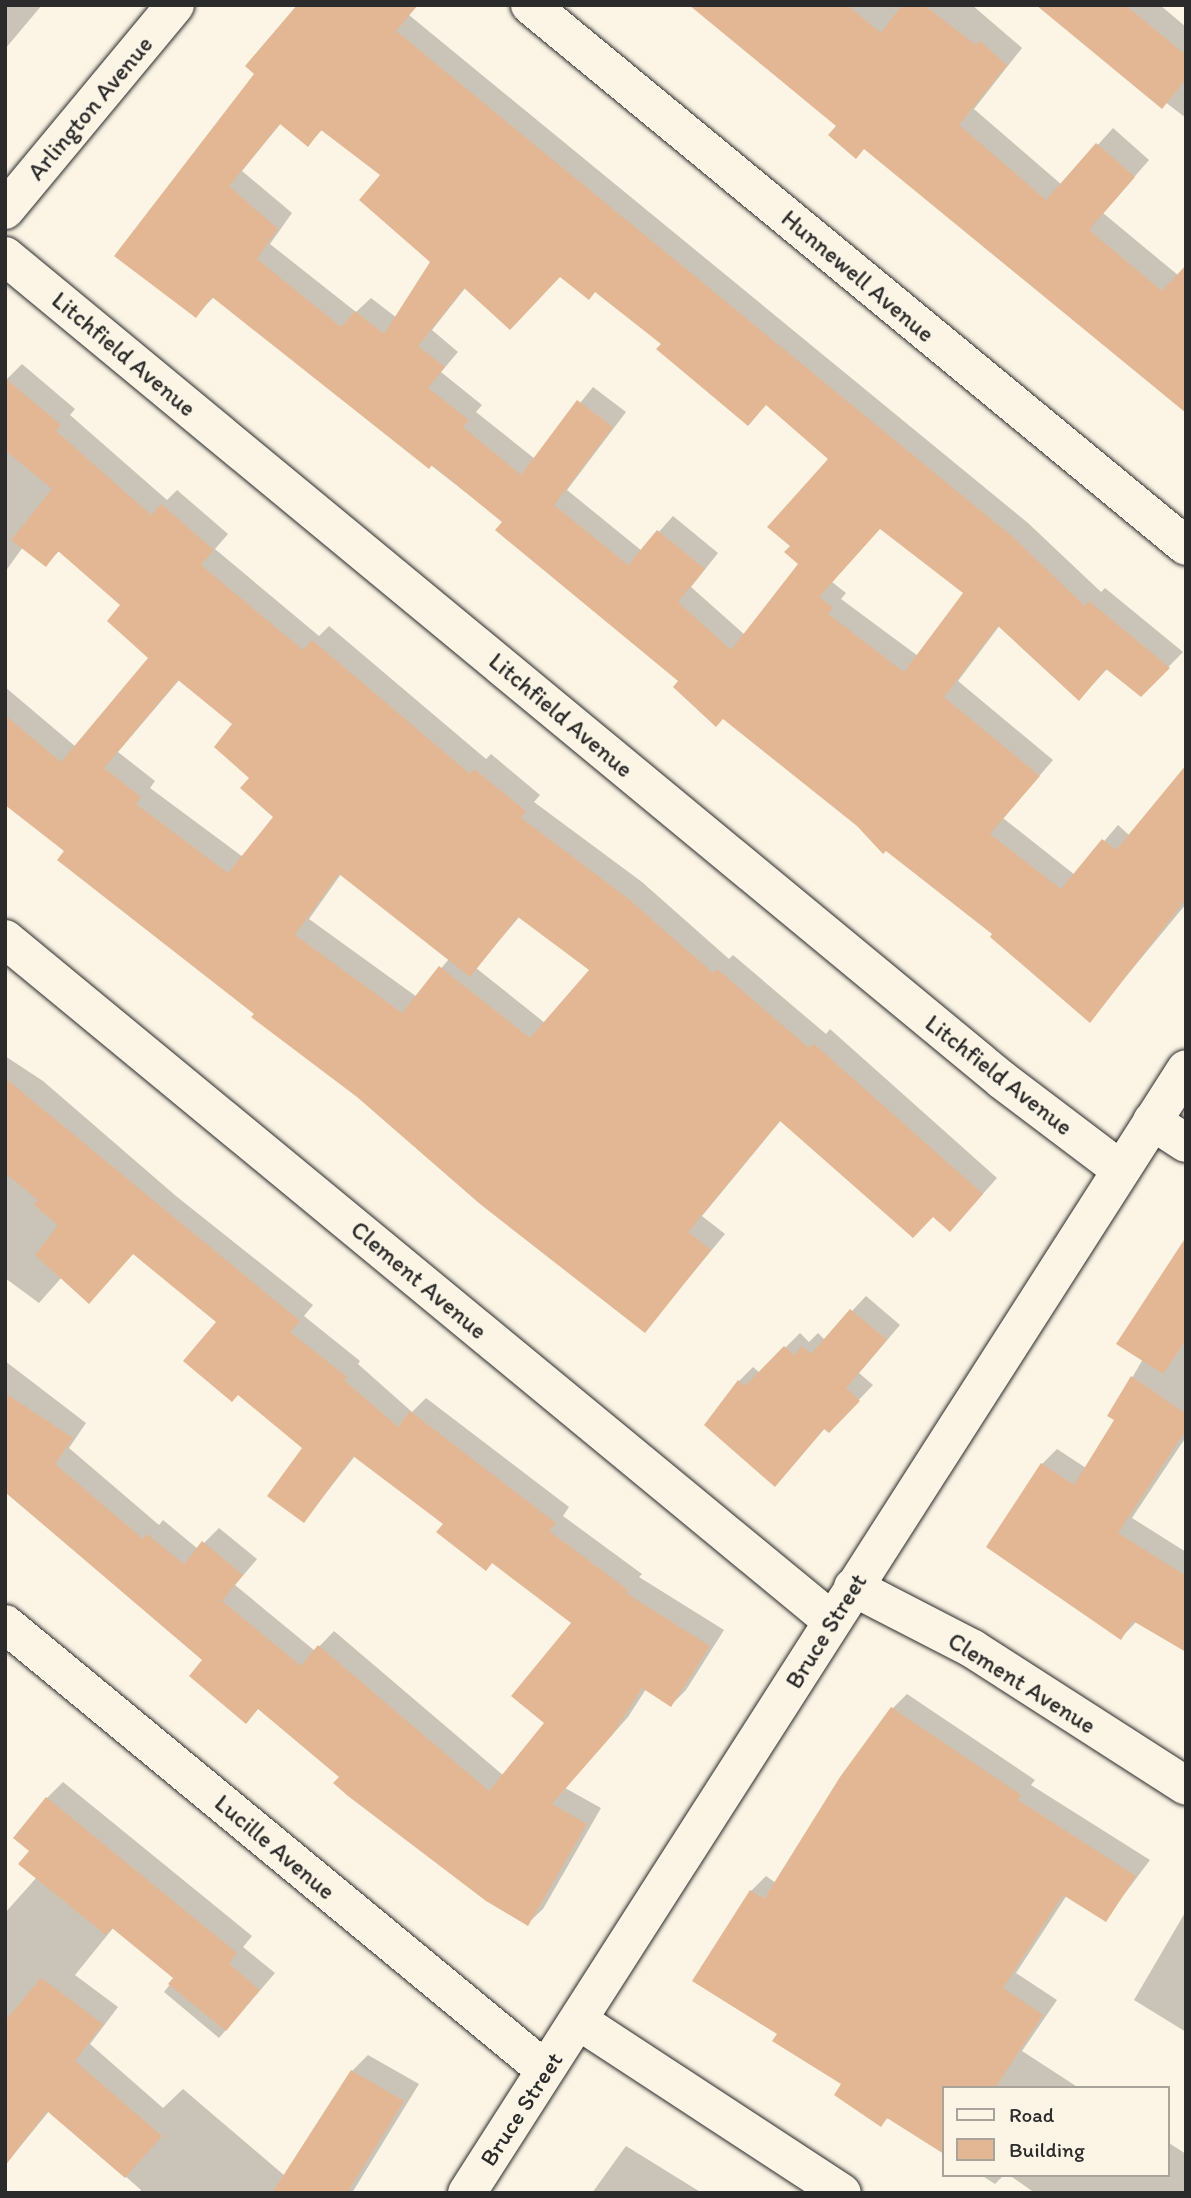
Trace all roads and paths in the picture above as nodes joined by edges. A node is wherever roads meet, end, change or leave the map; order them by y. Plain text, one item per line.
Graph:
1 (175, 5) edge
2 (530, 5) edge
3 (5, 210) edge
4 (5, 256) edge
5 (1186, 546) edge
6 (5, 939) edge
7 (1186, 1069) edge
8 (1153, 1121) junction
9 (1186, 1143) edge
10 (1121, 1170) junction
11 (853, 1587) junction
12 (832, 1621) junction
13 (5, 1624) edge
14 (1186, 1786) edge
15 (579, 2021) junction
16 (544, 2069) junction
17 (467, 2193) edge
18 (842, 2193) edge

1 - 3 street, Arlington Avenue
2 - 5 street, Hunnewell Avenue
4 - 10 street, Litchfield Avenue
6 - 12 street, Clement Avenue
7 - 8 street, Bruce Street
8 - 9 street
8 - 10 street, Bruce Street
10 - 11 street, Bruce Street
11 - 12 street, Bruce Street
11 - 14 street, Clement Avenue
12 - 15 street, Bruce Street
13 - 16 street, Lucille Avenue
15 - 16 street, Bruce Street
15 - 18 street
16 - 17 street, Bruce Street

